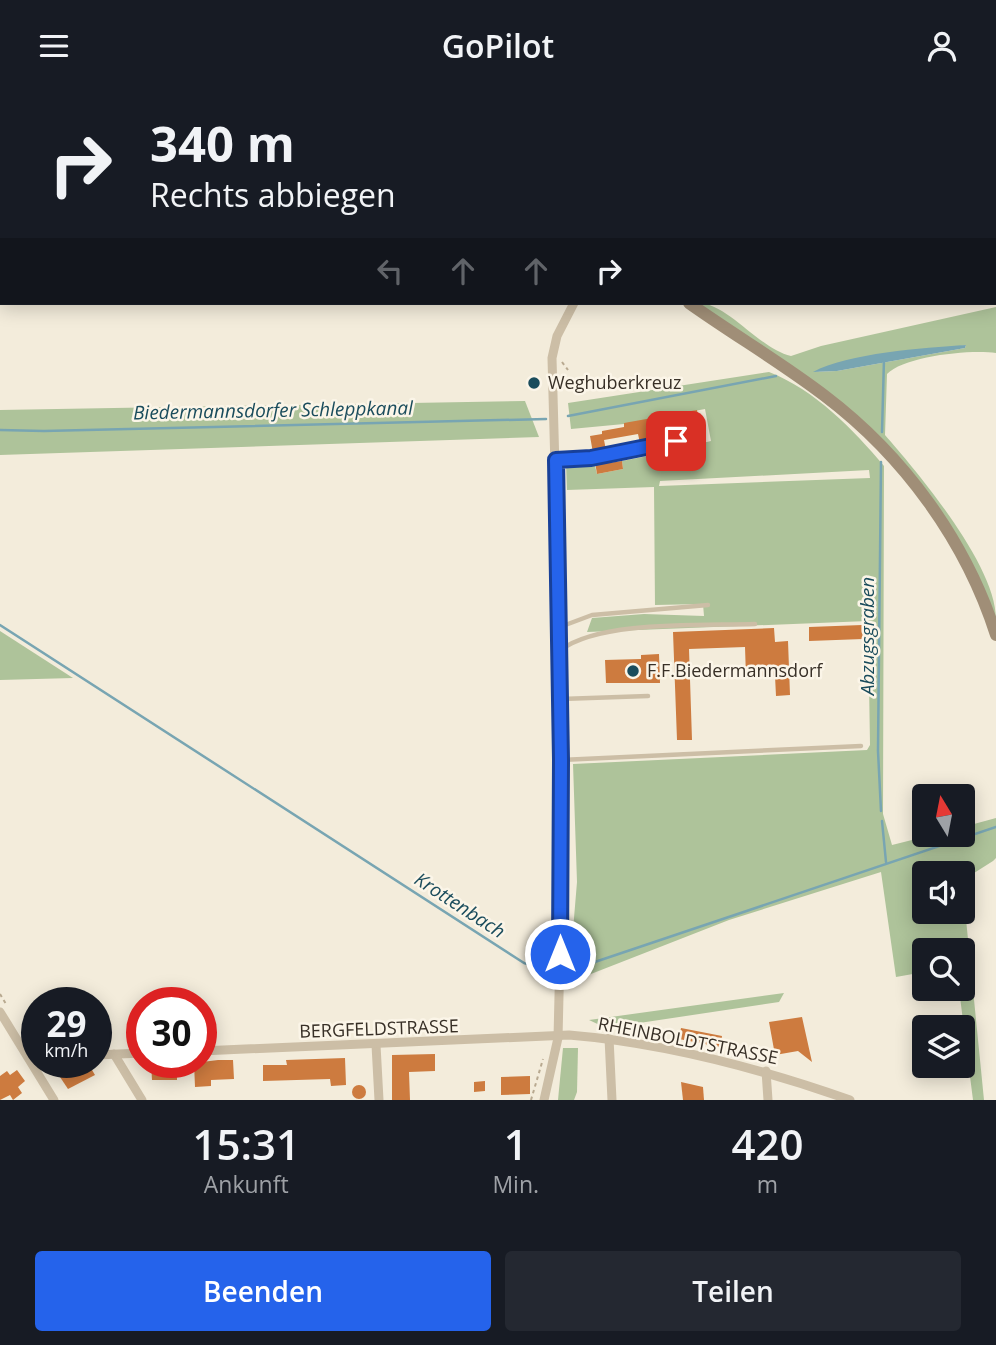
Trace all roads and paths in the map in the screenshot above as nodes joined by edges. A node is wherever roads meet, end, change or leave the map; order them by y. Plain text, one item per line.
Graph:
1 (573, 305) edge
2 (693, 305) edge
3 (676, 441) dead end
4 (556, 460) junction
5 (708, 605) dead end
6 (755, 624) dead end
7 (559, 628) junction
8 (996, 635) edge
9 (560, 651) junction
10 (648, 696) dead end
11 (560, 699) junction
12 (861, 746) dead end
13 (561, 760) junction
14 (0, 1012) edge
15 (558, 1038) junction
16 (609, 1038) junction
17 (21, 1042) edge
18 (376, 1045) junction
19 (217, 1050) edge
20 (114, 1054) joint
21 (126, 1054) edge
22 (766, 1071) junction
23 (43, 1078) edge
24 (54, 1100) edge
25 (142, 1100) edge
26 (379, 1100) edge
27 (544, 1100) edge
28 (612, 1100) edge
29 (768, 1100) edge
30 (850, 1100) edge

1 - 4 street
2 - 8 main road
3 - 4 lane
4 - 7 street
5 - 7 lane
6 - 9 lane
7 - 9 street
9 - 11 street
10 - 11 lane
11 - 13 street
12 - 13 lane
13 - 15 street
14 - 17 street
15 - 16 street, RHEINBOLDTSTRASSE
15 - 18 street, BERGFELDSTRASSE
15 - 27 street
16 - 22 street, RHEINBOLDTSTRASSE
16 - 28 street
18 - 19 street, BERGFELDSTRASSE
18 - 26 street
20 - 21 street
20 - 25 street
22 - 29 street
22 - 30 street, RHEINBOLDTSTRASSE
23 - 24 street

